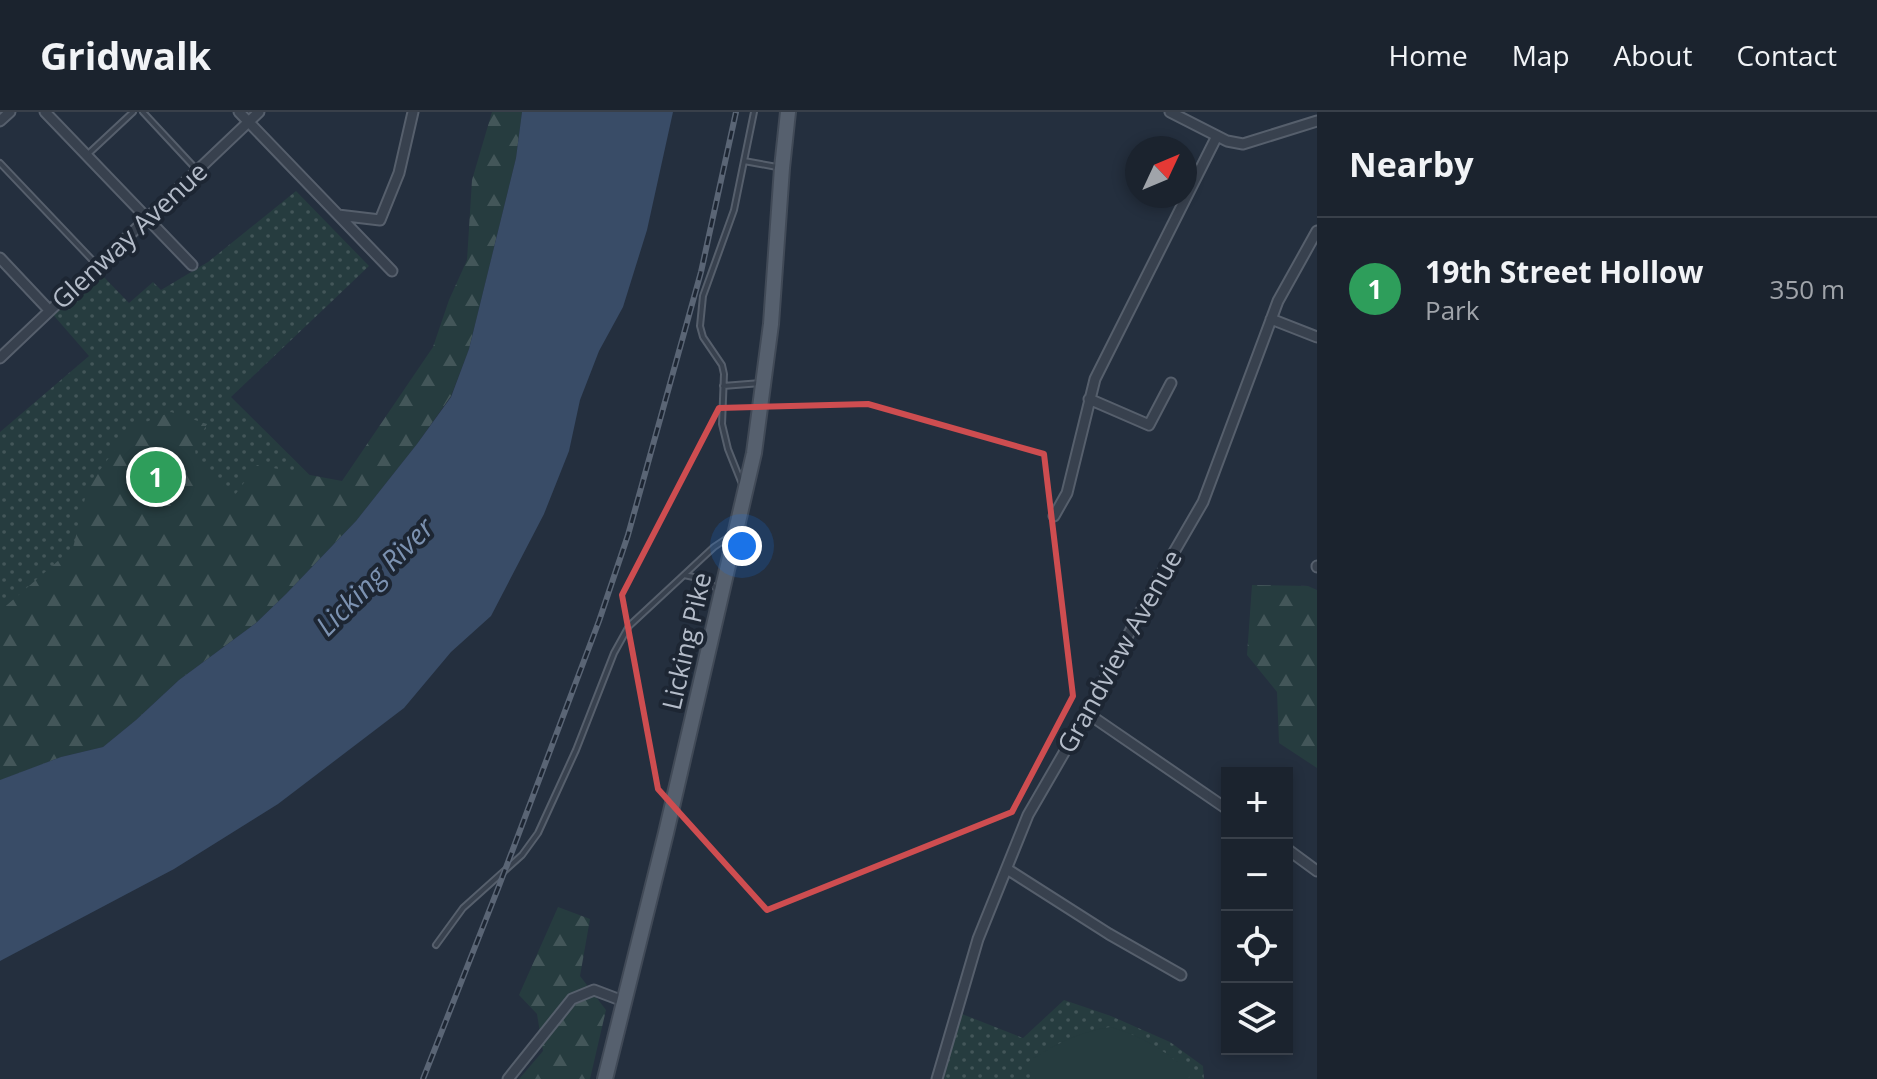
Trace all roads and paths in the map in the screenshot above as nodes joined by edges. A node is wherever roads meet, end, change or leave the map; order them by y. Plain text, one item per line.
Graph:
1 (10, 112) edge
2 (45, 112) edge
3 (133, 112) edge
4 (143, 112) edge
5 (239, 112) edge
6 (259, 112) edge
7 (413, 112) edge
8 (754, 112) edge
9 (788, 112) edge
10 (1170, 112) edge
11 (0, 121) edge
12 (1317, 121) edge
13 (249, 122) junction
14 (1217, 136) junction
15 (86, 155) junction
16 (744, 161) junction
17 (0, 163) edge
18 (782, 168) junction
19 (198, 171) junction
20 (338, 215) junction
21 (148, 219) junction
22 (1317, 231) edge
23 (0, 258) edge
24 (192, 265) dead end
25 (98, 266) junction
26 (392, 271) dead end
27 (49, 310) junction
28 (1271, 319) junction
29 (1317, 337) edge
30 (0, 358) edge
31 (763, 383) junction
32 (1171, 383) dead end
33 (723, 386) junction
34 (1089, 399) junction
35 (744, 491) junction
36 (1054, 516) dead end
37 (735, 533) junction
38 (684, 575) junction
39 (721, 592) junction
40 (1087, 713) junction
41 (1221, 805) edge
42 (1293, 853) edge
43 (1007, 869) junction
44 (1317, 871) edge
45 (436, 945) dead end
46 (1181, 975) dead end
47 (623, 1001) junction
48 (508, 1079) edge
49 (605, 1079) edge
50 (937, 1079) edge

1 - 11 street
2 - 15 street
3 - 15 lane
4 - 19 lane
5 - 13 street
6 - 13 street, Glenway Avenue
7 - 20 street
8 - 16 lane
9 - 18 main road, Licking Pike
10 - 14 street
12 - 14 street
13 - 19 street, Glenway Avenue
13 - 20 street
14 - 34 street
15 - 21 street
16 - 18 lane
16 - 33 lane
17 - 25 lane
18 - 31 main road, Licking Pike
19 - 21 street, Glenway Avenue
20 - 26 street
21 - 24 street
21 - 25 street, Glenway Avenue
22 - 28 street, Grandview Avenue
23 - 27 street
25 - 27 street, Glenway Avenue
27 - 30 street, Glenway Avenue
28 - 29 street
28 - 40 street, Grandview Avenue
31 - 33 lane
31 - 35 main road, Licking Pike
32 - 34 street
33 - 35 lane
34 - 36 street
35 - 37 main road, Licking Pike
37 - 38 lane
37 - 39 main road, Licking Pike
38 - 39 lane
38 - 45 lane
39 - 47 main road, Licking Pike
40 - 41 street
40 - 43 street, Grandview Avenue
42 - 44 street
43 - 46 street
43 - 50 street, Grandview Avenue
47 - 48 street
47 - 49 main road, Licking Pike

